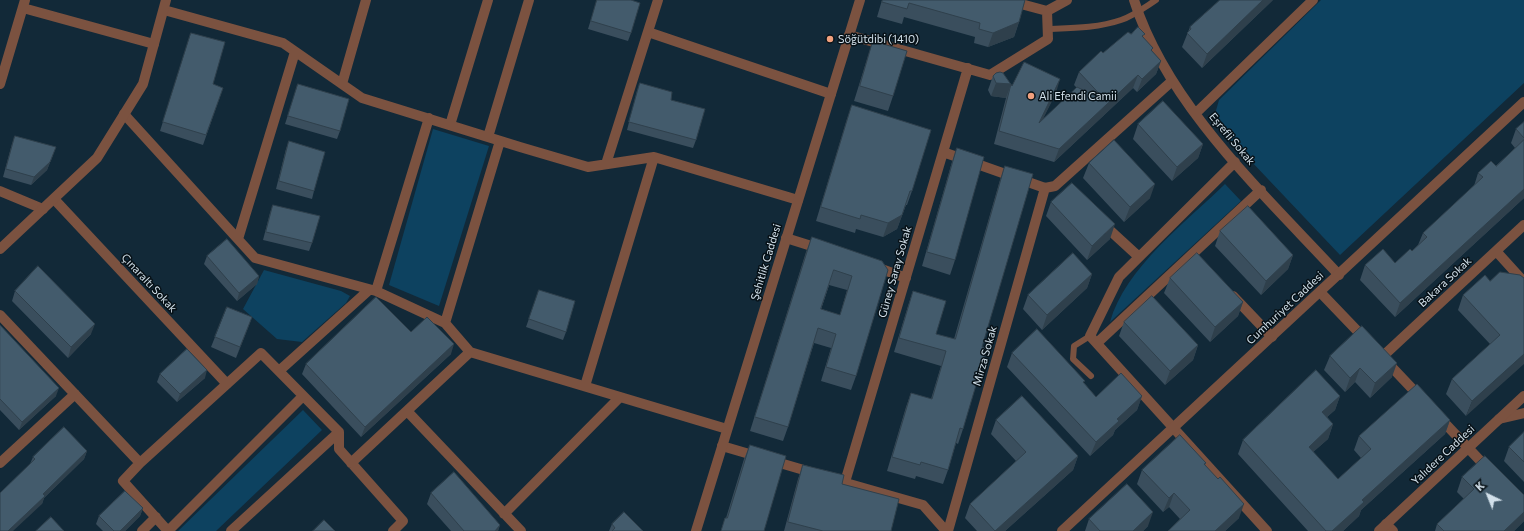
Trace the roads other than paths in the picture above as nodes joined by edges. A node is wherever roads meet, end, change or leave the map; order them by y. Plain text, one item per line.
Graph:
1 (166, 0) edge
2 (366, 0) edge
3 (488, 0) edge
4 (529, 0) edge
5 (658, 0) edge
6 (860, 0) edge
7 (1006, 0) edge
8 (1067, 0) edge
9 (1134, 0) edge
10 (1156, 0) edge
11 (1313, 0) edge
12 (24, 4) edge
13 (164, 10) junction
14 (1047, 11) junction
15 (1138, 12) junction
16 (1047, 29) junction
17 (648, 32) junction
18 (849, 35) junction
19 (154, 44) junction
20 (295, 52) junction
21 (968, 68) junction
22 (1172, 81) junction
23 (0, 84) edge
24 (342, 84) junction
25 (831, 94) junction
26 (1524, 102) edge
27 (124, 114) junction
28 (1196, 114) junction
29 (429, 118) junction
30 (450, 125) junction
31 (488, 137) junction
32 (500, 141) junction
33 (943, 152) junction
34 (654, 157) junction
35 (1235, 162) junction
36 (606, 164) junction
37 (1045, 188) junction
38 (1261, 190) junction
39 (0, 191) edge
40 (54, 199) junction
41 (798, 200) junction
42 (43, 209) junction
43 (1093, 214) edge
44 (1524, 224) edge
45 (786, 238) junction
46 (238, 239) junction
47 (0, 249) edge
48 (1496, 251) junction
49 (831, 253) edge
50 (1140, 257) junction
51 (868, 265) edge
52 (1339, 275) junction
53 (906, 278) junction
54 (1524, 282) edge
55 (1224, 287) edge
56 (373, 290) junction
57 (1320, 292) junction
58 (0, 315) edge
59 (445, 323) junction
60 (1272, 337) junction
61 (1094, 340) junction
62 (470, 352) junction
63 (1377, 352) junction
64 (279, 371) junction
65 (1091, 376) dead end
66 (227, 384) junction
67 (585, 386) junction
68 (75, 394) junction
69 (303, 396) junction
70 (1524, 396) edge
71 (620, 397) junction
72 (406, 411) junction
73 (1524, 413) edge
74 (1499, 419) junction
75 (1173, 428) junction
76 (727, 429) junction
77 (339, 432) junction
78 (722, 446) junction
79 (1468, 447) junction
80 (0, 463) edge
81 (140, 463) junction
82 (351, 463) junction
83 (1494, 474) edge
84 (845, 482) junction
85 (504, 514) junction
86 (156, 517) junction
87 (1390, 527) edge
88 (142, 531) edge
89 (168, 531) edge
90 (230, 531) edge
91 (392, 531) edge
92 (520, 531) edge
93 (696, 531) edge
94 (947, 531) edge
95 (1062, 531) edge
96 (1267, 531) edge
97 (1379, 531) edge

1 - 13 street
2 - 24 street
3 - 30 street
4 - 31 street
5 - 17 street
6 - 18 street, Şehitlik Caddesi
7 - 14 street
8 - 14 street
9 - 15 street, Eşrefli Sokak
10 - 15 lane
11 - 28 street
12 - 19 street
12 - 23 street
13 - 19 street
13 - 20 street
14 - 16 street
15 - 16 lane
15 - 22 street, Eşrefli Sokak
16 - 21 street
17 - 25 street
17 - 36 street
18 - 21 street
18 - 25 street, Şehitlik Caddesi
19 - 27 street
20 - 24 street
20 - 46 street
21 - 33 street, Güney Saray Sokak
22 - 28 street, Eşrefli Sokak
22 - 37 street
24 - 29 street
25 - 41 street, Şehitlik Caddesi
26 - 52 street, Cumhuriyet Caddesi
27 - 40 street
27 - 46 street
28 - 35 street, Eşrefli Sokak
29 - 30 street
29 - 56 street
30 - 31 street
31 - 32 street
32 - 36 street
32 - 59 street
33 - 37 street
33 - 53 street, Güney Saray Sokak
34 - 36 street
34 - 41 street
34 - 67 street
35 - 38 street, Eşrefli Sokak
35 - 50 street
37 - 94 street, Mirza Sokak
38 - 52 street, Eşrefli Sokak
38 - 61 street
39 - 42 street
40 - 42 street
40 - 66 street, Çınaraltı Sokak
41 - 45 street, Şehitlik Caddesi
42 - 47 street
43 - 50 street
44 - 48 street, Bakara Sokak
45 - 49 street
45 - 76 street, Şehitlik Caddesi
46 - 56 street
48 - 54 street
48 - 63 street, Bakara Sokak
50 - 61 street
51 - 53 street
52 - 57 street, Cumhuriyet Caddesi
53 - 84 street, Güney Saray Sokak
55 - 60 street
56 - 59 street
56 - 64 street
57 - 60 street, Cumhuriyet Caddesi
57 - 63 street
58 - 68 street
59 - 62 street
60 - 75 street, Cumhuriyet Caddesi
61 - 65 lane
61 - 75 street
62 - 67 street
62 - 72 street
63 - 79 street
64 - 66 street
64 - 69 street
66 - 81 street
67 - 71 street
68 - 80 street
68 - 81 street
69 - 77 street
69 - 89 street
70 - 74 street, Yalıdere Caddesi
71 - 76 street
71 - 85 street
72 - 82 street
72 - 85 street
73 - 74 street
74 - 79 street, Yalıdere Caddesi
75 - 95 street, Cumhuriyet Caddesi
75 - 96 street
76 - 78 street, Şehitlik Caddesi
77 - 82 street
77 - 90 street
78 - 84 street
78 - 93 street, Şehitlik Caddesi
79 - 83 street
79 - 87 street, Yalıdere Caddesi
81 - 86 street
82 - 91 street
84 - 94 street
85 - 92 street
86 - 88 street
86 - 89 street
87 - 97 street, Yalıdere Caddesi

